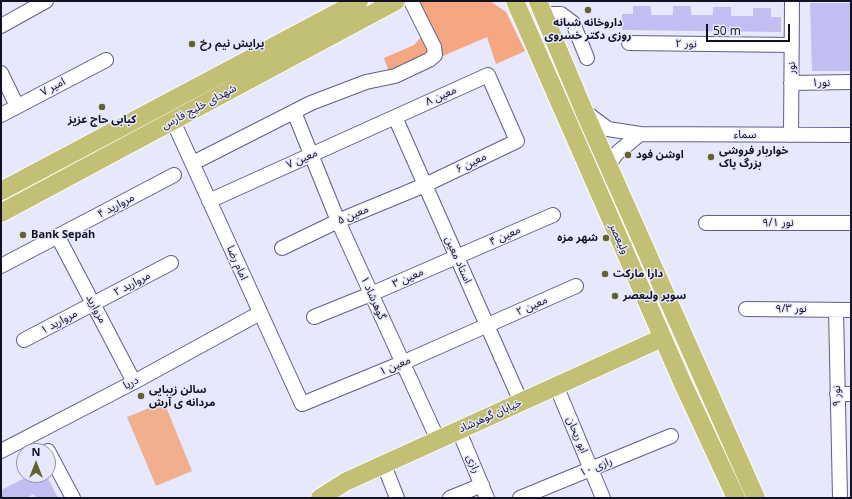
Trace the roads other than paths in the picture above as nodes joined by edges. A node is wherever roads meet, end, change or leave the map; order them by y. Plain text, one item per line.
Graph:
1 (46, 1) edge
2 (360, 1) edge
3 (396, 1) edge
4 (411, 1) edge
5 (515, 1) edge
6 (792, 1) edge
7 (540, 7) edge
8 (1, 26) edge
9 (629, 43) dead end
10 (792, 45) junction
11 (587, 58) dead end
12 (106, 60) dead end
13 (1, 73) edge
14 (851, 82) edge
15 (792, 83) junction
16 (17, 106) junction
17 (584, 111) junction
18 (294, 112) junction
19 (1, 115) edge
20 (395, 117) junction
21 (173, 121) junction
22 (640, 134) junction
23 (791, 135) junction
24 (851, 135) edge
25 (516, 141) joint
26 (312, 155) junction
27 (193, 163) junction
28 (608, 166) junction
29 (174, 175) dead end
30 (425, 185) junction
31 (1, 191) edge
32 (209, 200) junction
33 (1, 213) edge
34 (553, 215) dead end
35 (338, 221) junction
36 (706, 223) dead end
37 (851, 223) edge
38 (58, 237) junction
39 (282, 248) dead end
40 (457, 257) junction
41 (171, 263) dead end
42 (1, 266) edge
43 (576, 286) dead end
44 (371, 294) junction
45 (93, 304) junction
46 (746, 309) dead end
47 (836, 310) junction
48 (851, 310) edge
49 (260, 313) junction
50 (314, 317) dead end
51 (487, 326) junction
52 (662, 338) junction
53 (24, 340) dead end
54 (402, 363) junction
55 (134, 382) junction
56 (844, 394) edge
57 (560, 395) dead end
58 (521, 402) junction
59 (302, 404) joint
60 (715, 406) junction
61 (459, 431) junction
62 (38, 432) junction
63 (671, 436) dead end
64 (438, 440) junction
65 (44, 443) edge
66 (844, 444) edge
67 (1, 451) edge
68 (384, 465) junction
69 (56, 466) edge
70 (591, 469) junction
71 (484, 492) edge
72 (73, 498) edge
73 (320, 498) edge
74 (397, 498) edge
75 (450, 498) edge
76 (520, 498) edge
77 (603, 498) edge
78 (736, 498) edge
79 (756, 498) edge
80 (769, 498) edge
81 (840, 498) edge

1 - 8 street
2 - 31 main road, شهدای خلیج فارس
3 - 21 main road, شهدای خلیج فارس
4 - 18 street
5 - 52 main road, ولیعصر
6 - 10 street, نور
7 - 11 street
7 - 17 main road, ولیعصر
9 - 10 street, نور ۲
10 - 15 street, نور
12 - 16 street, امیر ۷
13 - 16 street
14 - 15 street, نور۱
15 - 23 street, نور
16 - 19 street, امیر ۷
17 - 22 street, سماء
17 - 28 main road, ولیعصر
18 - 26 street, گوهرشاد ۱
18 - 27 street
20 - 25 street, معین ۸
20 - 26 street, معین ۷
20 - 30 street, استاد معین
21 - 27 street, امام رضا
21 - 33 main road, شهدای خلیج فارس
22 - 23 street, سماء
22 - 28 street
23 - 24 street, سماء
25 - 30 street, معین ۶
26 - 32 street, معین ۷
26 - 35 street, گوهرشاد ۱
27 - 32 street, امام رضا
28 - 60 main road, ولیعصر
29 - 38 street, مروارید ۴
30 - 35 street, معین ۵
30 - 40 street, استاد معین
32 - 49 street, امام رضا
34 - 40 street, معین ۴
35 - 39 street, معین ۵
35 - 44 street, گوهرشاد ۱
36 - 37 street, نور ۹/۱
38 - 42 street, مروارید ۴
38 - 45 street, مروارید
40 - 44 street, معین ۳
40 - 51 street, استاد معین
41 - 45 street, مروارید ۲
43 - 51 street, معین ۲
44 - 50 street, معین ۳
44 - 54 street, گوهرشاد ۱
45 - 53 street, مروارید ۱
45 - 55 street, مروارید
46 - 47 street, نور ۹/۳
47 - 48 street
47 - 56 street, نور ۹
49 - 55 street, دریا
49 - 59 street, امام رضا
51 - 54 street, معین ۱
51 - 58 street, استاد معین
52 - 58 main road, خیابان گوهرشاد
52 - 78 main road, ولیعصر
54 - 59 street, معین ۱
54 - 64 street, گوهرشاد ۱
55 - 62 street, دریا
56 - 66 street, نور ۹
57 - 70 street, ابو ریحان
58 - 61 main road, خیابان گوهرشاد
60 - 79 main road, ولیعصر
60 - 80 main road
61 - 64 main road, خیابان گوهرشاد
61 - 71 street, رازی
62 - 65 street
62 - 67 street, دریا
63 - 70 street, رازی ۱۰
64 - 68 main road, خیابان گوهرشاد
66 - 81 street, نور ۹
68 - 73 main road, خیابان گوهرشاد
68 - 74 street
69 - 72 street
70 - 76 street, رازی ۱۰
70 - 77 street, ابو ریحان
71 - 75 street

